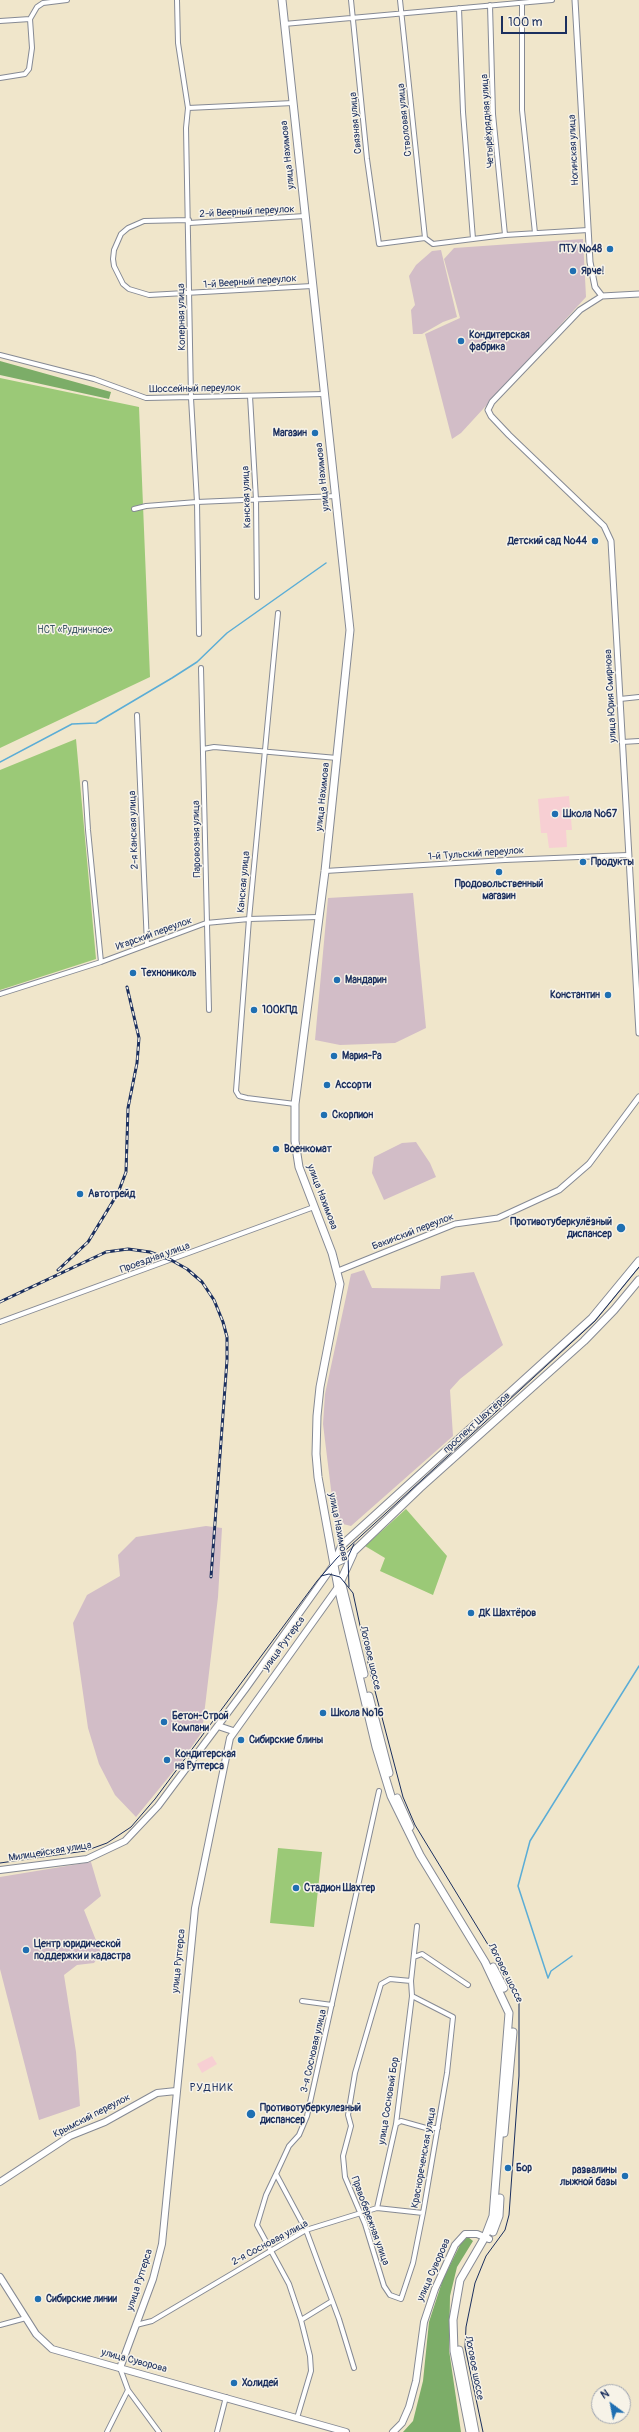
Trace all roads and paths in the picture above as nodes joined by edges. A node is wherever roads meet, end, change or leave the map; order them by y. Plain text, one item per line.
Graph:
1 (67, 0) edge
2 (177, 0) edge
3 (282, 0) edge
4 (351, 0) edge
5 (400, 0) edge
6 (552, 0) edge
7 (575, 0) edge
8 (522, 3) junction
9 (490, 5) junction
10 (460, 8) junction
11 (401, 13) junction
12 (353, 18) junction
13 (30, 19) junction
14 (0, 21) edge
15 (284, 24) junction
16 (0, 78) edge
17 (293, 103) junction
18 (188, 108) junction
19 (305, 216) junction
20 (189, 221) junction
21 (588, 230) junction
22 (536, 233) junction
23 (505, 235) junction
24 (425, 238) junction
25 (473, 239) junction
26 (312, 286) junction
27 (190, 294) junction
28 (639, 294) edge
29 (602, 296) junction
30 (0, 355) edge
31 (325, 394) junction
32 (250, 396) junction
33 (191, 398) junction
34 (336, 496) junction
35 (256, 500) junction
36 (197, 502) junction
37 (134, 509) dead end
38 (257, 597) dead end
39 (278, 613) dead end
40 (199, 634) dead end
41 (201, 668) dead end
42 (639, 697) edge
43 (620, 699) junction
44 (137, 714) dead end
45 (639, 741) edge
46 (622, 742) junction
47 (203, 749) junction
48 (264, 752) junction
49 (338, 758) junction
50 (85, 783) dead end
51 (628, 855) junction
52 (325, 871) junction
53 (318, 917) junction
54 (249, 919) junction
55 (206, 923) junction
56 (147, 945) junction
57 (101, 962) junction
58 (0, 994) edge
59 (209, 1010) dead end
60 (639, 1033) edge
61 (639, 1097) edge
62 (296, 1104) junction
63 (314, 1207) junction
64 (639, 1261) edge
65 (338, 1271) junction
66 (639, 1280) edge
67 (0, 1322) edge
68 (353, 1552) junction
69 (335, 1564) junction
70 (339, 1584) junction
71 (218, 1726) junction
72 (233, 1731) junction
73 (379, 1791) dead end
74 (125, 1841) joint
75 (0, 1870) edge
76 (416, 1926) dead end
77 (414, 1957) junction
78 (411, 1981) junction
79 (468, 1985) dead end
80 (412, 1996) junction
81 (302, 2001) dead end
82 (332, 2005) junction
83 (176, 2091) junction
84 (396, 2124) junction
85 (438, 2128) junction
86 (276, 2174) junction
87 (0, 2182) edge
88 (377, 2208) junction
89 (359, 2213) junction
90 (423, 2213) junction
91 (306, 2230) junction
92 (487, 2238) junction
93 (271, 2249) junction
94 (0, 2277) edge
95 (401, 2299) joint
96 (332, 2301) junction
97 (26, 2318) junction
98 (301, 2320) junction
99 (0, 2325) edge
100 (136, 2326) junction
101 (120, 2368) junction
102 (354, 2368) dead end
103 (128, 2390) junction
104 (226, 2397) junction
105 (297, 2418) junction
106 (107, 2432) edge
107 (159, 2432) edge
108 (217, 2432) edge
109 (346, 2432) edge
110 (393, 2432) edge
111 (470, 2432) edge
112 (475, 2432) edge

1 - 13 street
2 - 18 street, Коперная улица
3 - 15 main road, улица Нахимова
4 - 12 street, Связная улица
5 - 11 street, Стволовая улица
6 - 8 street
7 - 21 street, Ногинская улица
8 - 9 street
8 - 22 street
9 - 10 street
9 - 23 street, Четырёхрядная улица
10 - 11 street
10 - 25 street
11 - 12 street
11 - 24 street, Стволовая улица
12 - 15 street
12 - 24 street, Связная улица
13 - 14 street
13 - 16 street
15 - 17 main road, улица Нахимова
17 - 18 street
17 - 19 main road, улица Нахимова
18 - 20 street, Коперная улица
19 - 20 street, 2-й Веерный переулок
19 - 26 main road, улица Нахимова
20 - 27 street, Коперная улица
20 - 27 street
21 - 22 street
21 - 29 street, Ногинская улица
22 - 23 street
23 - 25 street
24 - 25 street
26 - 27 street, 1-й Веерный переулок
26 - 31 main road, улица Нахимова
27 - 33 street, Коперная улица
28 - 29 street
29 - 43 street, улица Юрия Смирнова
30 - 33 street, Шоссейный переулок
31 - 32 street, Шоссейный переулок
31 - 34 main road, улица Нахимова
32 - 33 street, Шоссейный переулок
32 - 35 street, Канская улица
33 - 36 street, Коперная улица
34 - 35 street
34 - 49 main road, улица Нахимова
35 - 36 street
35 - 38 street, Канская улица
36 - 37 street
36 - 40 street, Коперная улица
39 - 48 street, Канская улица
41 - 47 street, Паровозная улица
42 - 43 street
43 - 46 street, улица Юрия Смирнова
44 - 56 street, 2-я Канская улица
45 - 46 street
46 - 51 street, улица Юрия Смирнова
47 - 48 street
47 - 55 street, Паровозная улица
48 - 49 street
48 - 54 street, Канская улица
49 - 52 main road, улица Нахимова
50 - 57 street
51 - 52 street, 1-й Тульский переулок
51 - 60 street, улица Юрия Смирнова
52 - 53 main road, улица Нахимова
53 - 54 street, Игарский переулок
53 - 62 main road, улица Нахимова
54 - 55 street, Игарский переулок
54 - 62 street, Канская улица
55 - 56 street, Игарский переулок
55 - 59 street, Паровозная улица
56 - 57 street, Игарский переулок
57 - 58 street, Игарский переулок
61 - 65 street, Бакинский переулок
62 - 63 main road, улица Нахимова
63 - 65 main road, улица Нахимова
63 - 67 street, Проездная улица
64 - 69 main road, проспект Шахтёров
65 - 69 main road, улица Нахимова
66 - 68 main road, проспект Шахтёров
68 - 69 main road
68 - 70 main road, проспект Шахтёров
69 - 70 main road, улица Нахимова
69 - 71 main road, улица Рутгерса
70 - 72 main road, улица Рутгерса
70 - 92 main road, Логовое шоссе
71 - 72 main road
71 - 74 main road, улица Рутгерса
72 - 83 main road, улица Рутгерса
73 - 82 street, 3-я Сосновая улица
74 - 75 main road, Милицейская улица
76 - 77 street, улица Сосновый Бор
77 - 78 street, улица Сосновый Бор
77 - 79 street
78 - 80 street, улица Сосновый Бор
78 - 89 street, Правобережная улица
80 - 84 street, улица Сосновый Бор
80 - 85 street, Краснореченская улица
81 - 82 street
82 - 86 street, 3-я Сосновая улица
83 - 87 main road, Крымский переулок
83 - 100 main road, улица Рутгерса
84 - 85 street
84 - 88 street, улица Сосновый Бор
85 - 90 street, Краснореченская улица
86 - 91 street
86 - 93 street, 3-я Сосновая улица
88 - 89 street, 2-я Сосновая улица
88 - 90 street, 2-я Сосновая улица
89 - 91 street, 2-я Сосновая улица
89 - 95 street, Правобережная улица
90 - 95 street, Краснореченская улица
91 - 93 street, 2-я Сосновая улица
91 - 96 street
92 - 110 main road, улица Суворова
92 - 111 main road, Логовое шоссе
92 - 112 main road, Логовое шоссе
93 - 98 street
93 - 100 street, 2-я Сосновая улица
94 - 97 main road, улица Суворова
96 - 98 street
96 - 102 street
97 - 99 street
97 - 101 main road, улица Суворова
98 - 105 street
100 - 101 main road, улица Рутгерса
101 - 103 street
101 - 104 main road, улица Суворова
103 - 106 street
103 - 107 street
104 - 105 main road, улица Суворова
104 - 108 street
105 - 109 main road, улица Суворова

